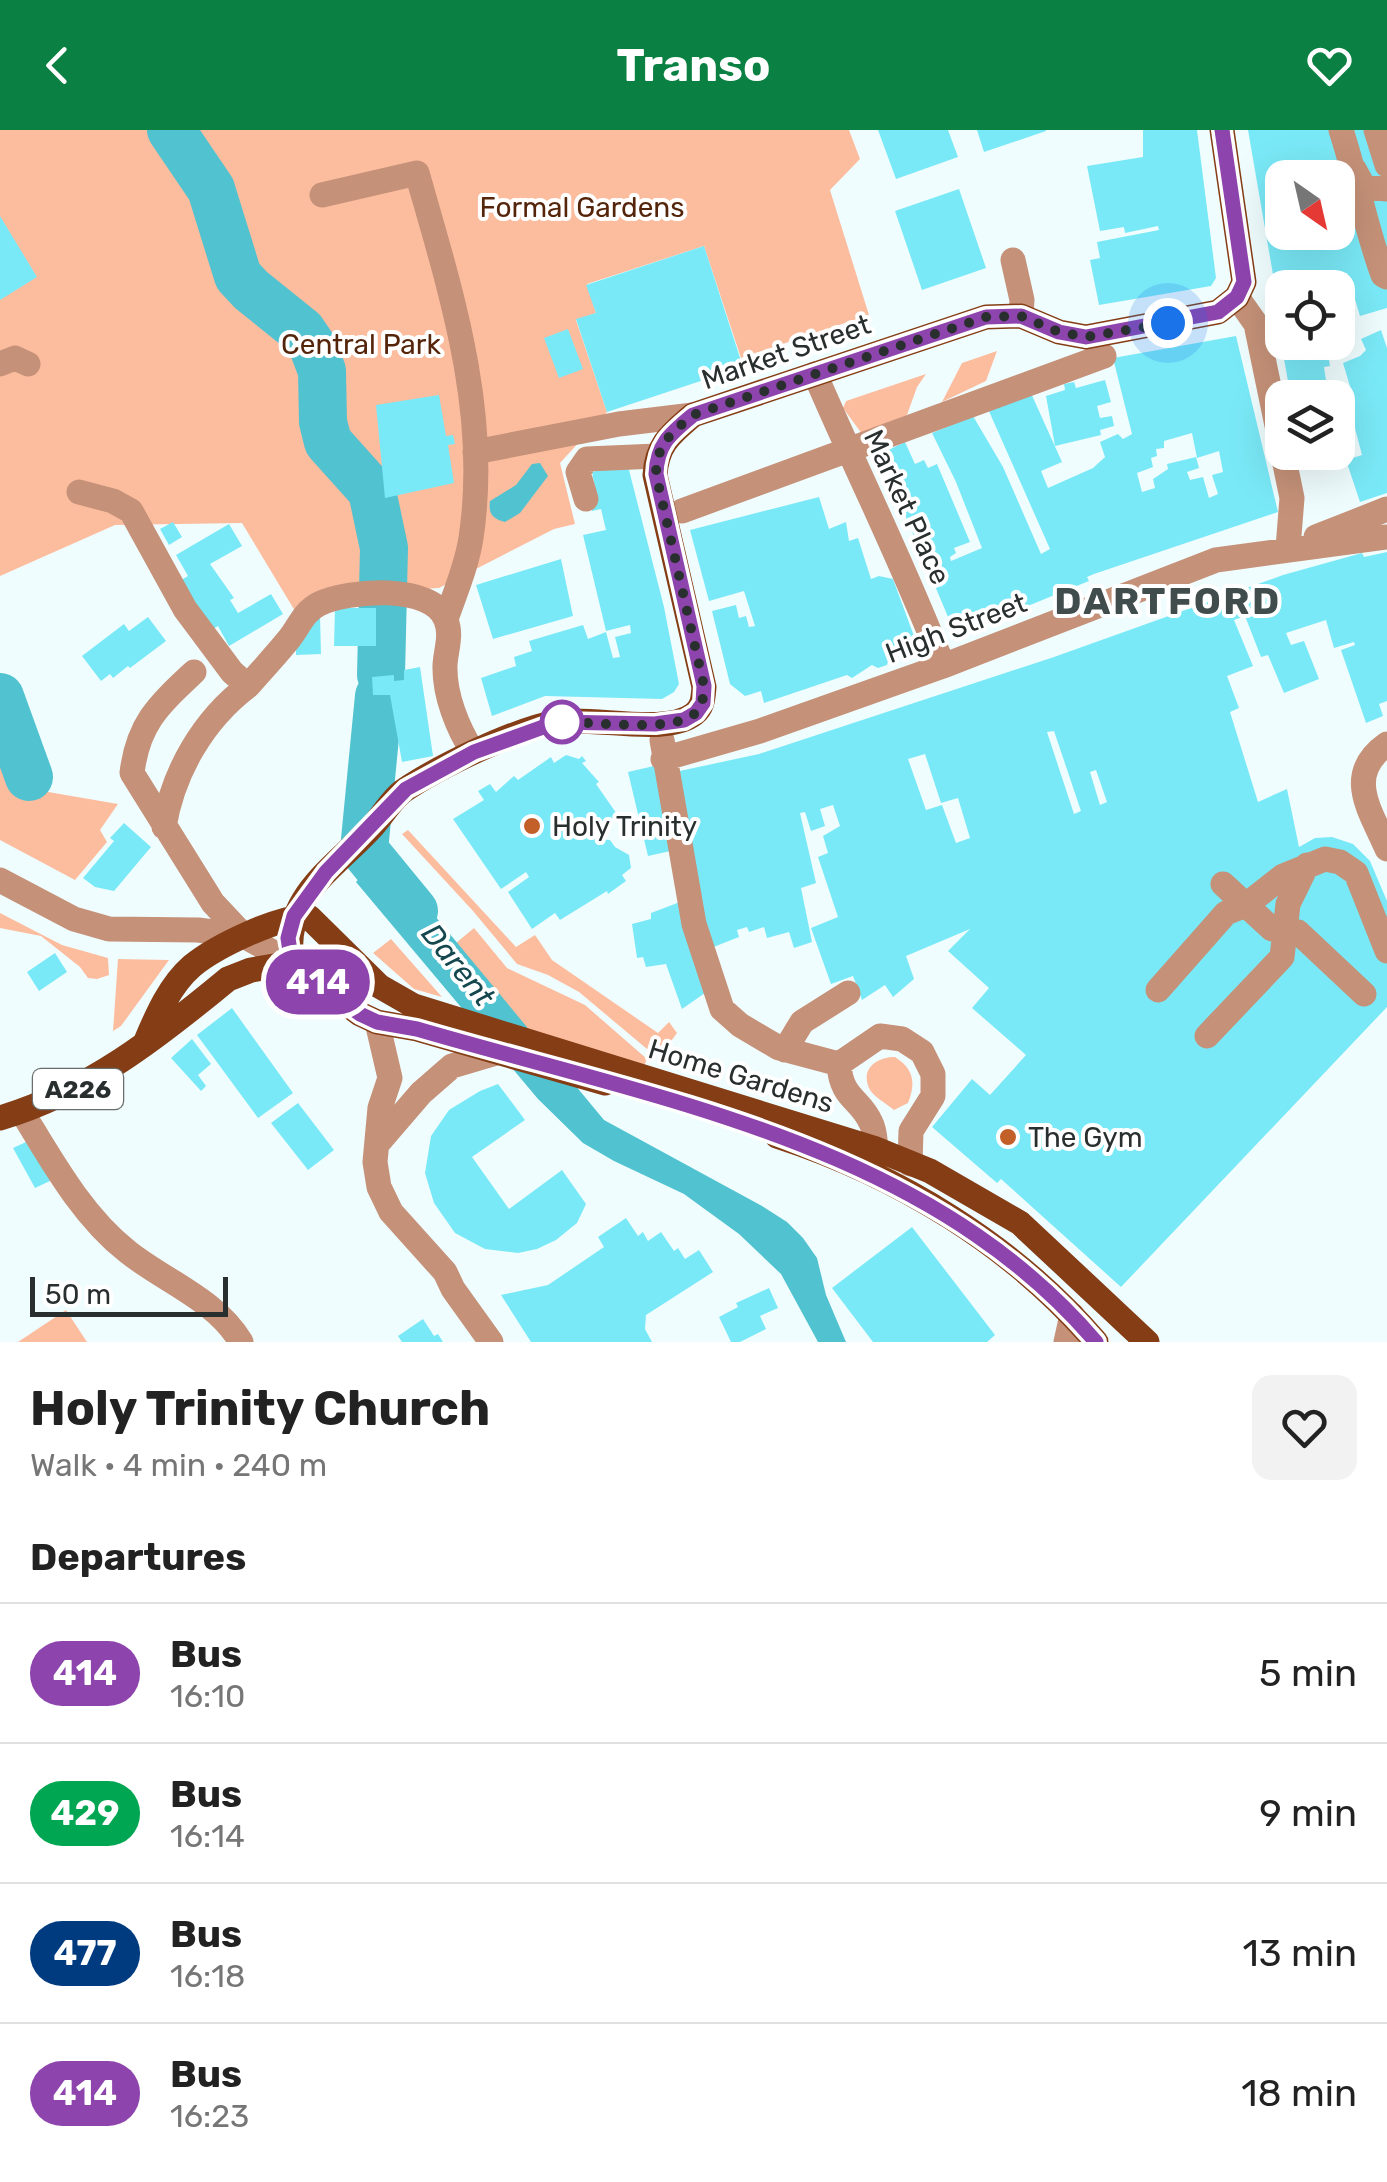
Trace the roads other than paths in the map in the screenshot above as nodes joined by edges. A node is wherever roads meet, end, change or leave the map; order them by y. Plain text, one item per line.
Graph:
1 (1222, 130) edge
2 (1341, 130) edge
3 (1376, 130) edge
4 (1351, 160) edge
5 (1387, 165) edge
6 (1355, 170) edge
7 (1355, 174) edge
8 (1387, 189) edge
9 (322, 196) dead end
10 (1013, 260) dead end
11 (1387, 278) edge
12 (1237, 297) junction
13 (1021, 316) junction
14 (1104, 356) dead end
15 (0, 364) edge
16 (28, 364) dead end
17 (815, 374) junction
18 (693, 415) junction
19 (848, 451) junction
20 (475, 452) junction
21 (656, 456) junction
22 (79, 492) dead end
23 (586, 499) dead end
24 (1387, 509) edge
25 (682, 512) dead end
26 (1387, 537) edge
27 (1288, 548) junction
28 (446, 619) junction
29 (943, 666) junction
30 (194, 672) dead end
31 (248, 686) junction
32 (662, 741) junction
33 (1387, 744) edge
34 (474, 752) junction
35 (164, 806) junction
36 (1387, 850) edge
37 (1306, 865) junction
38 (0, 880) edge
39 (1223, 884) dead end
40 (1252, 910) junction
41 (294, 916) junction
42 (1285, 931) junction
43 (244, 936) junction
44 (1387, 951) edge
45 (292, 964) junction
46 (1158, 990) dead end
47 (848, 993) dead end
48 (1364, 994) dead end
49 (415, 1018) junction
50 (377, 1022) junction
51 (1207, 1036) dead end
52 (146, 1041) junction
53 (785, 1050) junction
54 (496, 1052) junction
55 (839, 1064) junction
56 (636, 1083) junction
57 (11, 1115) edge
58 (378, 1142) junction
59 (876, 1149) junction
60 (910, 1164) junction
61 (967, 1228) junction
62 (1072, 1315) junction
63 (242, 1342) edge
64 (491, 1342) edge
65 (1066, 1342) edge
66 (1096, 1342) edge
67 (1147, 1342) edge

1 - 12 main road
2 - 4 street
3 - 5 street
6 - 8 street
7 - 11 street
9 - 20 street
10 - 13 street
12 - 13 main road, Market Street
12 - 27 street
13 - 17 main road, Market Street
14 - 19 street
15 - 16 street
17 - 18 main road, Market Street
17 - 19 street, Market Place
18 - 20 street
18 - 21 main road, Market Street
19 - 25 street
19 - 29 street, Market Place
20 - 28 street
21 - 23 street
21 - 32 main road
22 - 31 street
24 - 27 street, High Street
26 - 27 street, High Street
27 - 29 street, High Street
28 - 31 street
28 - 34 street
29 - 32 street, High Street
30 - 35 street
31 - 35 street
32 - 34 main road, High Street
32 - 53 street
33 - 36 street
34 - 41 main road, High Street
35 - 43 street
37 - 40 street
37 - 42 street
37 - 44 street
38 - 43 street
39 - 40 street
40 - 42 street
40 - 46 street
41 - 43 main road, A226
41 - 45 main road
41 - 49 main road, Home Gardens
42 - 48 street
42 - 51 street
43 - 45 street
43 - 52 main road, A226
45 - 50 main road, Home Gardens
45 - 52 main road, A226
47 - 53 street
49 - 50 main road, Home Gardens
49 - 54 main road, Home Gardens
49 - 56 main road, Home Gardens
50 - 58 street
52 - 57 main road, A226
53 - 55 street
54 - 56 main road, Home Gardens
54 - 58 street
55 - 59 street
55 - 60 street
56 - 59 main road, Home Gardens
56 - 61 main road, Home Gardens
57 - 63 street
58 - 64 street
59 - 60 main road, Home Gardens
60 - 61 main road
60 - 67 main road, Home Gardens
61 - 62 main road, Home Gardens
62 - 65 street
62 - 66 main road, Home Gardens

